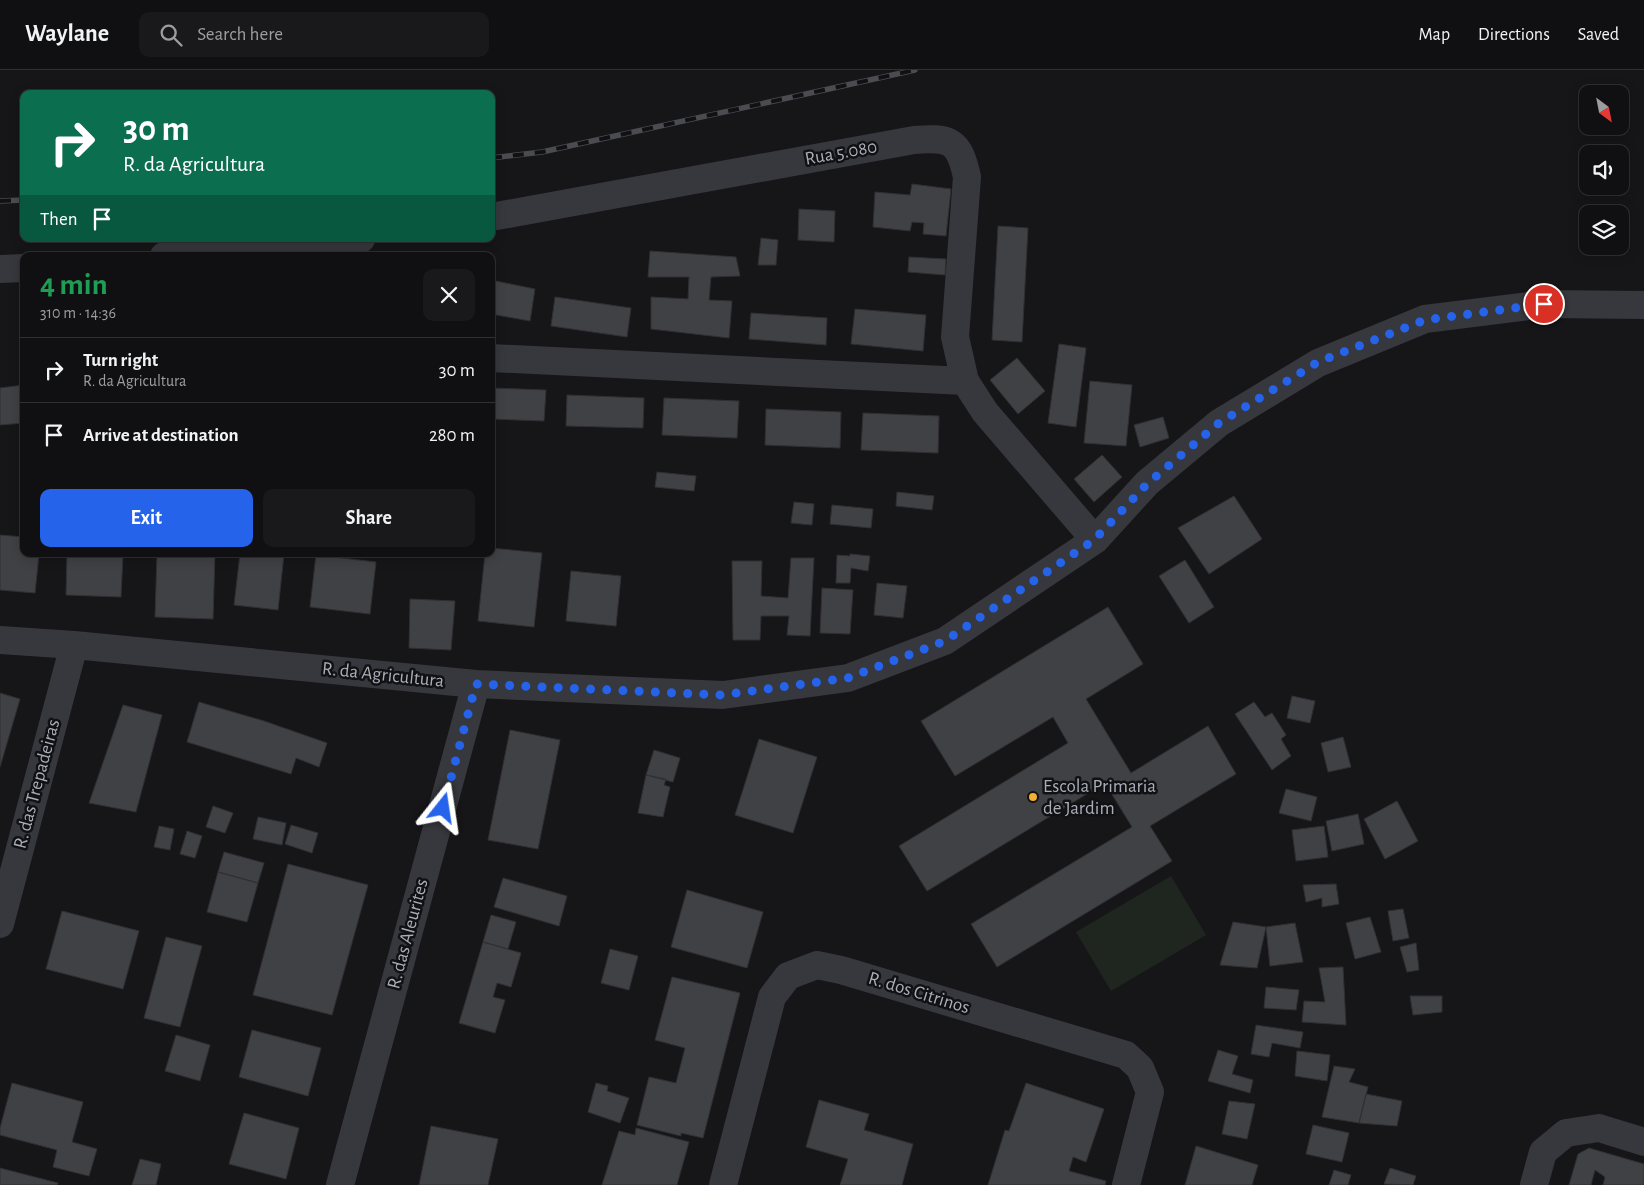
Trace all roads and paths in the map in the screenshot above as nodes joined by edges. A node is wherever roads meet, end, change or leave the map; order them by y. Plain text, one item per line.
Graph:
1 (495, 216) edge
2 (336, 242) edge
3 (253, 252) edge
4 (20, 268) edge
5 (0, 269) edge
6 (1644, 306) edge
7 (495, 358) edge
8 (965, 381) junction
9 (1094, 540) junction
10 (0, 640) edge
11 (74, 645) junction
12 (476, 684) junction
13 (0, 924) edge
14 (1644, 1142) edge
15 (340, 1185) edge
16 (723, 1185) edge
17 (1126, 1185) edge
18 (1534, 1185) edge

1 - 8 street, Rua 5.080
2 - 3 street
4 - 5 street
6 - 9 street, R. da Agricultura
7 - 8 street
8 - 9 street
9 - 12 street, R. da Agricultura
10 - 11 street, R. da Agricultura
11 - 12 street, R. da Agricultura
11 - 13 street, R. das Trepadeiras
12 - 15 street, R. das Aleurites
14 - 18 street
16 - 17 street, R. dos Citrinos

